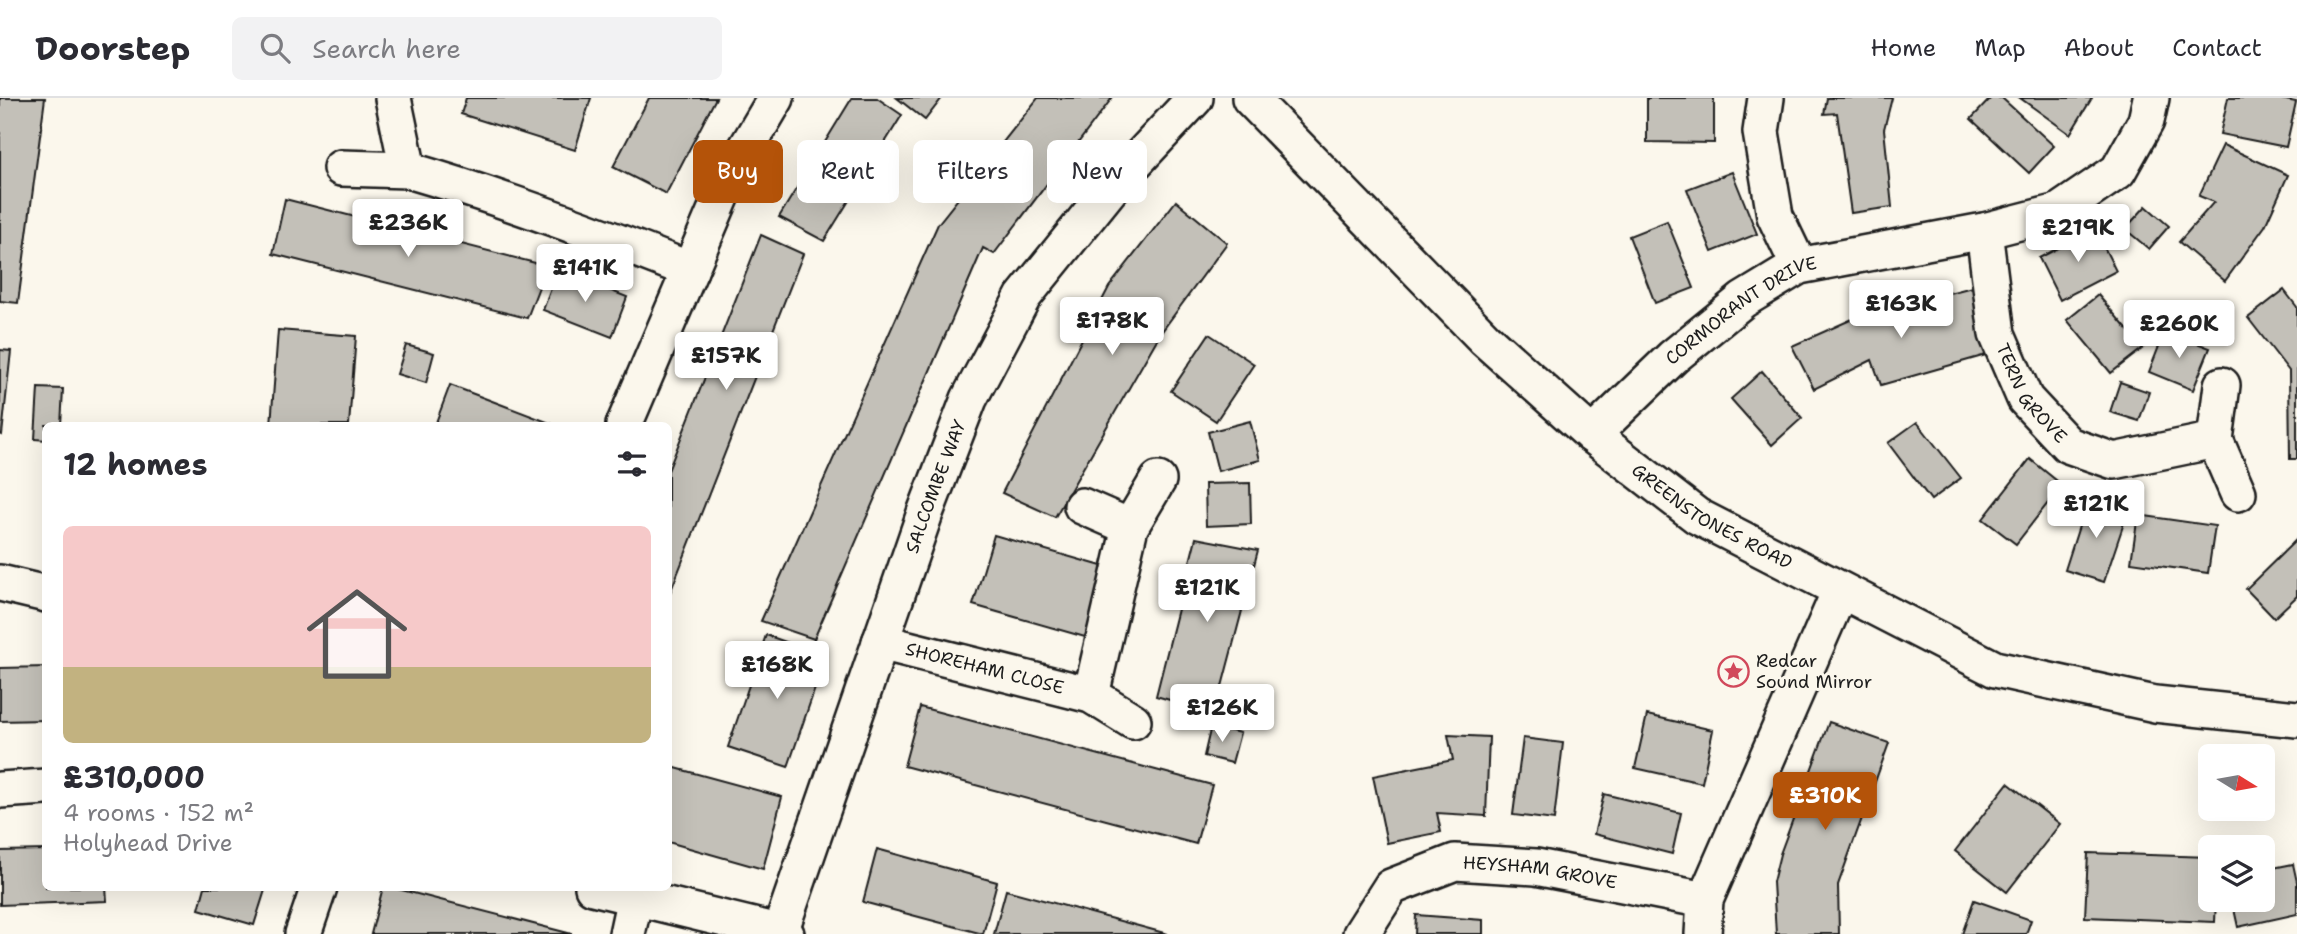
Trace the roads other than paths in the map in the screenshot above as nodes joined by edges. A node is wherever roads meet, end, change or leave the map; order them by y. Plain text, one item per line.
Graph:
1 (393, 98) edge
2 (776, 98) edge
3 (1195, 98) edge
4 (1250, 98) edge
5 (1766, 98) edge
6 (2151, 98) edge
7 (341, 169) dead end
8 (408, 170) junction
9 (1984, 231) junction
10 (1798, 266) junction
11 (690, 270) junction
12 (2222, 385) dead end
13 (625, 422) edge
14 (1592, 435) junction
15 (2215, 440) junction
16 (1158, 480) dead end
17 (2238, 493) dead end
18 (1082, 506) dead end
19 (1130, 527) junction
20 (0, 583) edge
21 (1840, 591) junction
22 (42, 593) edge
23 (880, 642) junction
24 (1091, 695) junction
25 (2297, 719) edge
26 (1133, 721) dead end
27 (42, 788) edge
28 (0, 790) edge
29 (318, 891) edge
30 (610, 891) edge
31 (635, 897) junction
32 (1705, 900) junction
33 (783, 933) edge
34 (303, 934) edge
35 (627, 934) edge
36 (1361, 934) edge
37 (1703, 934) edge

1 - 8 street
2 - 11 street
3 - 23 street, SALCOMBE WAY
4 - 14 street, GREENSTONES ROAD
5 - 10 street
6 - 9 street, CORMORANT DRIVE
7 - 8 street
8 - 11 street
9 - 10 street, CORMORANT DRIVE
9 - 15 street, TERN GROVE
10 - 14 street, CORMORANT DRIVE
11 - 13 street
12 - 15 street
14 - 21 street, GREENSTONES ROAD
15 - 17 street
16 - 19 street
18 - 19 street
19 - 24 street
20 - 22 street
21 - 25 street, GREENSTONES ROAD
21 - 32 street
23 - 24 street, SHOREHAM CLOSE
23 - 33 street, SALCOMBE WAY
24 - 26 street, SHOREHAM CLOSE
27 - 28 street
29 - 34 street
30 - 31 street
31 - 33 street
31 - 35 street
32 - 36 street, HEYSHAM GROVE
32 - 37 street

